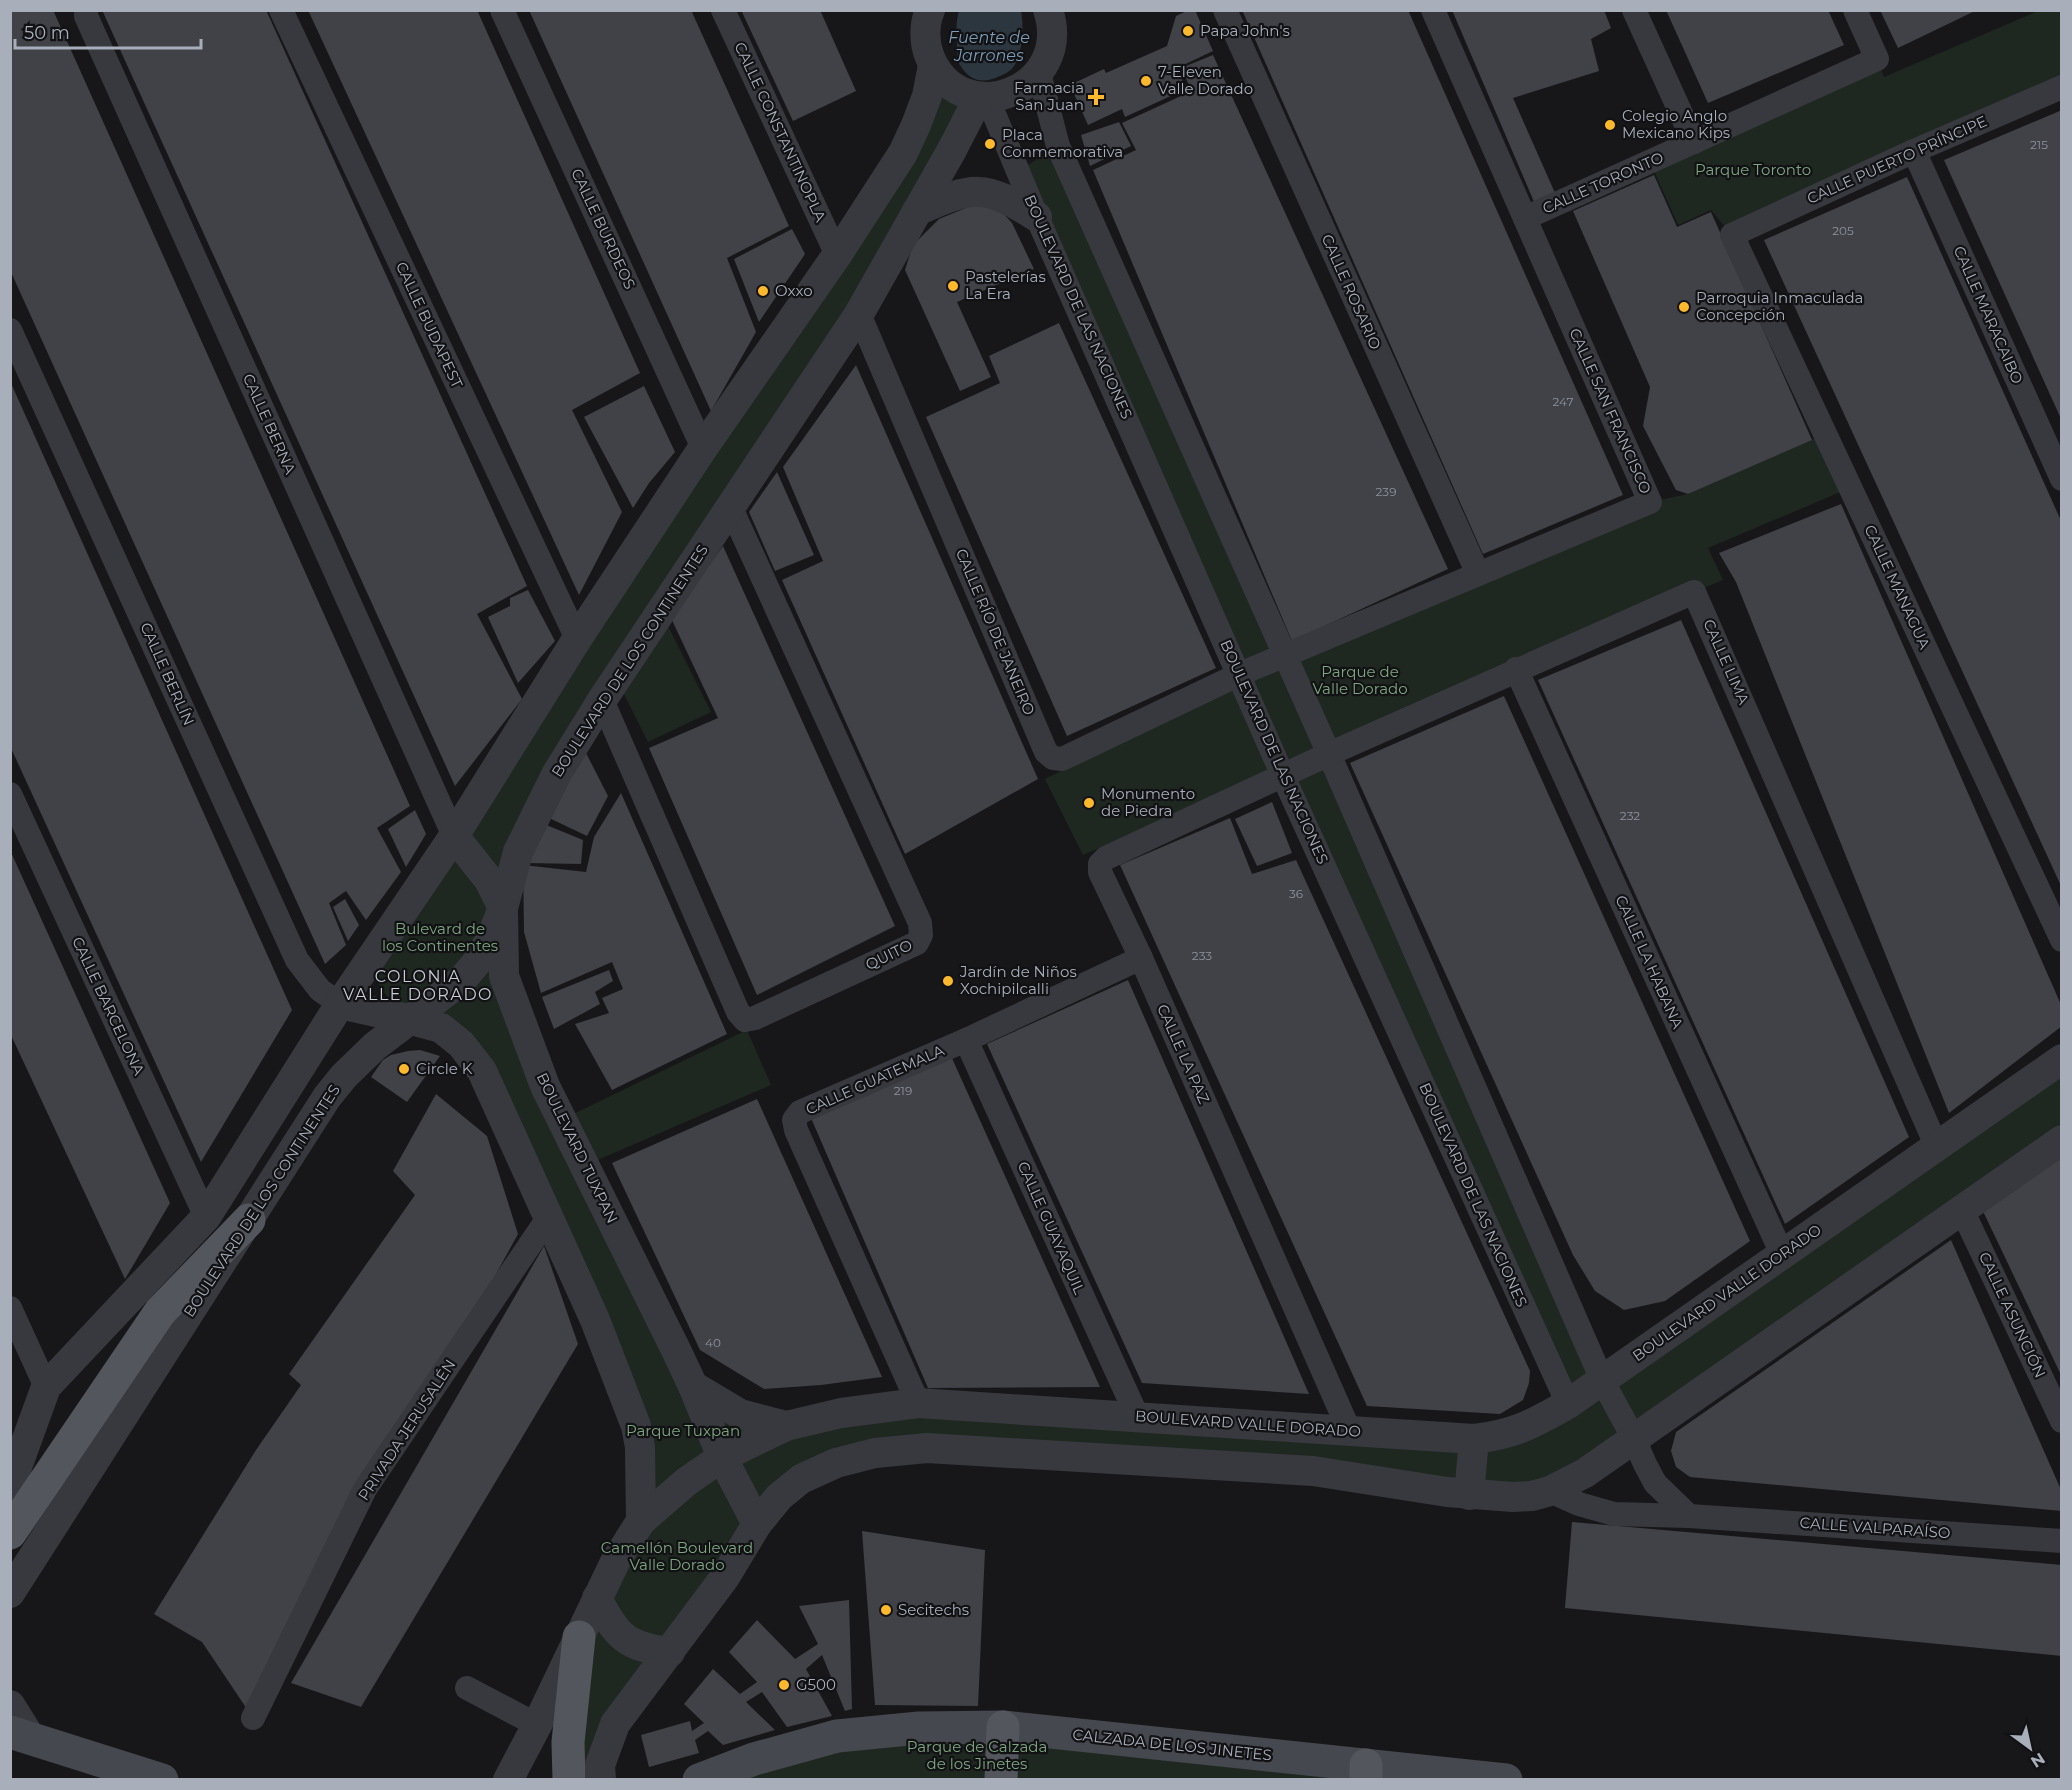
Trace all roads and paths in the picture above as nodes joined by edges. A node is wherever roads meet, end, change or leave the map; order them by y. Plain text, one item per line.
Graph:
1 (86, 10) edge
2 (281, 10) edge
3 (502, 10) edge
4 (723, 10) edge
5 (930, 10) edge
6 (1048, 10) edge
7 (1225, 10) edge
8 (1433, 10) edge
9 (1634, 10) edge
10 (1855, 10) edge
11 (933, 65) junction
12 (1039, 73) junction
13 (2061, 87) edge
14 (983, 97) junction
15 (1694, 142) junction
16 (1914, 151) junction
17 (918, 211) junction
18 (1037, 217) junction
19 (1525, 218) junction
20 (1732, 235) joint
21 (837, 255) junction
22 (859, 314) junction
23 (10, 330) edge
24 (703, 448) junction
25 (2061, 479) edge
26 (730, 506) junction
27 (1478, 574) junction
28 (577, 639) junction
29 (1284, 655) junction
30 (1516, 669) junction
31 (1240, 674) junction
32 (602, 700) junction
33 (1329, 754) junction
34 (1284, 776) junction
35 (10, 794) edge
36 (454, 837) junction
37 (503, 908) junction
38 (2061, 940) edge
39 (1141, 958) junction
40 (340, 1004) junction
41 (408, 1019) junction
42 (966, 1040) junction
43 (2061, 1059) edge
44 (2061, 1140) edge
45 (1936, 1145) junction
46 (1962, 1210) junction
47 (206, 1217) junction
48 (548, 1218) junction
49 (249, 1220) junction
50 (1782, 1254) junction
51 (10, 1308) edge
52 (1602, 1380) junction
53 (693, 1386) junction
54 (45, 1387) junction
55 (918, 1403) junction
56 (1568, 1404) junction
57 (1137, 1416) junction
58 (2061, 1421) edge
59 (786, 1426) junction
60 (1349, 1430) junction
61 (1474, 1439) junction
62 (1634, 1439) junction
63 (722, 1457) junction
64 (10, 1486) edge
65 (1550, 1491) junction
66 (1469, 1495) junction
67 (1689, 1516) junction
68 (641, 1521) junction
69 (757, 1524) junction
70 (10, 1533) edge
71 (2061, 1541) edge
72 (10, 1593) edge
73 (597, 1598) junction
74 (579, 1637) junction
75 (670, 1652) junction
76 (467, 1689) dead end
77 (10, 1705) edge
78 (253, 1718) dead end
79 (537, 1725) junction
80 (1003, 1727) junction
81 (21, 1736) edge
82 (1366, 1772) edge
83 (162, 1779) edge
84 (508, 1779) edge
85 (569, 1779) edge
86 (602, 1779) edge
87 (699, 1779) edge
88 (1000, 1779) edge
89 (1506, 1779) edge

1 - 36 street, CALLE BERNA
2 - 28 street, CALLE BUDAPEST
3 - 24 street, CALLE BURDEOS
4 - 21 street, CALLE CONSTANTINOPLA
5 - 11 street
6 - 12 street
7 - 27 street, CALLE ROSARIO
8 - 19 street, CALLE SAN FRANCISCO
9 - 15 street
10 - 15 street, CALLE TORONTO
11 - 14 street
11 - 21 street
12 - 14 street
12 - 29 street
13 - 16 street, CALLE PUERTO PRÍNCIPE
14 - 17 street, BOULEVARD DE LOS CONTINENTES
14 - 18 street, BOULEVARD DE LAS NACIONES
15 - 19 street, CALLE TORONTO
16 - 20 street, CALLE PUERTO PRÍNCIPE
16 - 25 street, CALLE MARACAIBO
17 - 18 street
17 - 22 street, BOULEVARD DE LOS CONTINENTES
18 - 31 street, BOULEVARD DE LAS NACIONES
19 - 27 street, CALLE SAN FRANCISCO
20 - 38 street, CALLE MANAGUA
21 - 24 street
22 - 26 street, BOULEVARD DE LOS CONTINENTES
22 - 31 street, CALLE RÍO DE JANEIRO
23 - 40 street, CALLE BERLÍN
24 - 28 street
26 - 32 street, BOULEVARD DE LOS CONTINENTES
26 - 32 street, QUITO
27 - 29 street, CALLE SAN FRANCISCO
28 - 36 street
29 - 31 street, CALLE SAN FRANCISCO
29 - 33 street
30 - 33 street, CALLE LIMA
30 - 45 street, CALLE LIMA
30 - 50 street, CALLE LA HABANA
31 - 34 street, BOULEVARD DE LAS NACIONES
32 - 37 street, BOULEVARD DE LOS CONTINENTES
33 - 34 street, CALLE LIMA
33 - 52 street
34 - 39 street, CALLE LA PAZ
34 - 56 street, BOULEVARD DE LAS NACIONES
35 - 47 street, CALLE BARCELONA
36 - 37 street, BOULEVARD TUXPAN
36 - 40 street
37 - 41 street, BOULEVARD DE LOS CONTINENTES
37 - 53 street, BOULEVARD TUXPAN
39 - 42 street, CALLE GUATEMALA
39 - 60 street, CALLE LA PAZ
40 - 41 street
40 - 47 street
41 - 48 street
41 - 49 street, BOULEVARD DE LOS CONTINENTES
42 - 55 street, CALLE GUATEMALA
42 - 57 street, CALLE GUAYAQUIL
43 - 45 street, BOULEVARD VALLE DORADO
44 - 46 street
45 - 50 street, BOULEVARD VALLE DORADO
46 - 58 street, CALLE ASUNCIÓN
46 - 62 street
47 - 54 street
48 - 68 street
48 - 78 street, PRIVADA JERUSALÉN
49 - 70 main road
49 - 72 street, BOULEVARD DE LOS CONTINENTES
50 - 52 street, BOULEVARD VALLE DORADO
51 - 54 street
52 - 56 street, BOULEVARD VALLE DORADO
52 - 62 street
53 - 59 street
53 - 63 street, BOULEVARD TUXPAN
54 - 64 street
55 - 57 street, BOULEVARD VALLE DORADO
55 - 59 street, BOULEVARD VALLE DORADO
56 - 61 street, BOULEVARD VALLE DORADO
57 - 60 street, BOULEVARD VALLE DORADO
59 - 63 street, BOULEVARD VALLE DORADO
60 - 61 street, BOULEVARD VALLE DORADO
61 - 66 street
62 - 65 street
62 - 67 street
63 - 68 street, BOULEVARD VALLE DORADO
63 - 69 street, BOULEVARD TUXPAN
65 - 66 street
65 - 67 street, CALLE VALPARAÍSO
66 - 69 street
67 - 71 street, CALLE VALPARAÍSO
68 - 73 street, BOULEVARD VALLE DORADO
69 - 75 street
73 - 74 street, BOULEVARD VALLE DORADO
73 - 75 street
74 - 79 street, BOULEVARD VALLE DORADO
74 - 85 main road
75 - 86 street
76 - 79 street
77 - 81 street
79 - 84 street, BOULEVARD VALLE DORADO
80 - 82 main road, CALZADA DE LOS JINETES
80 - 87 main road, CALZADA DE LOS JINETES
80 - 88 main road
81 - 83 main road
82 - 89 main road, CALZADA DE LOS JINETES

